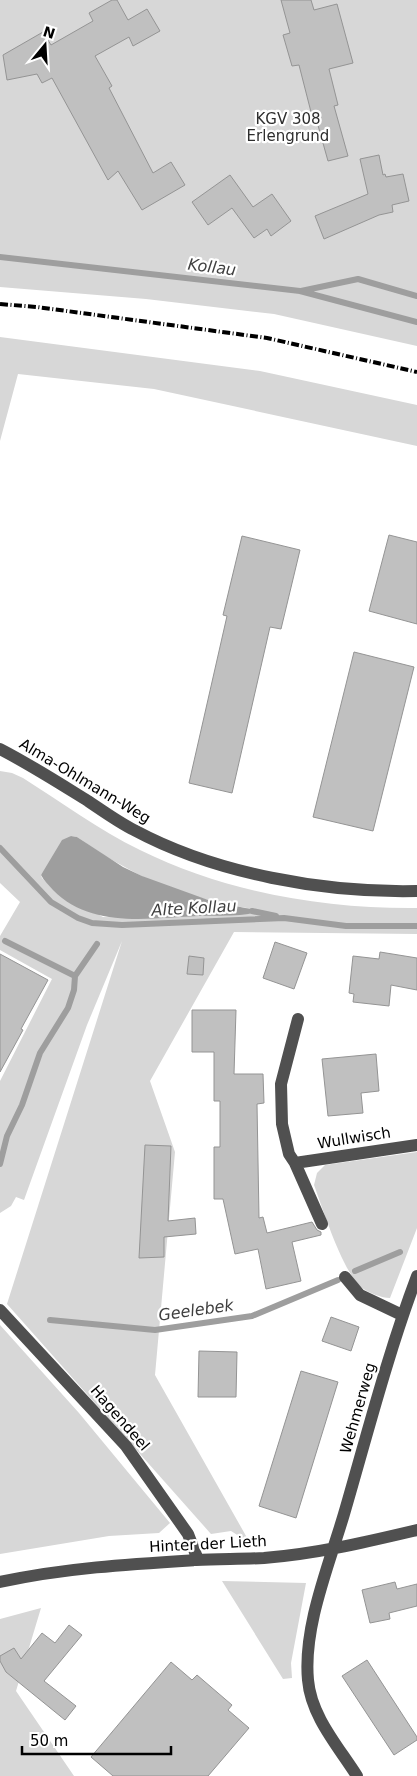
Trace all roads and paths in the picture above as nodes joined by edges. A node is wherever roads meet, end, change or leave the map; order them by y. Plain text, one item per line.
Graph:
1 (0, 750) edge
2 (417, 891) edge
3 (298, 1019) dead end
4 (417, 1145) edge
5 (295, 1163) junction
6 (322, 1224) dead end
7 (417, 1276) edge
8 (345, 1277) dead end
9 (0, 1310) edge
10 (402, 1315) junction
11 (417, 1530) edge
12 (334, 1550) junction
13 (198, 1560) junction
14 (0, 1582) edge
15 (357, 1776) edge

1 - 2 street, Alma-Ohlmann-Weg
3 - 5 street
4 - 5 street, Wullwisch
5 - 6 street
7 - 10 street, Wehmerweg
8 - 10 street
9 - 13 street, Hagendeel
10 - 12 street, Wehmerweg
11 - 12 street, Hinter der Lieth
12 - 13 street, Hinter der Lieth
12 - 15 street
13 - 14 street, Hinter der Lieth

